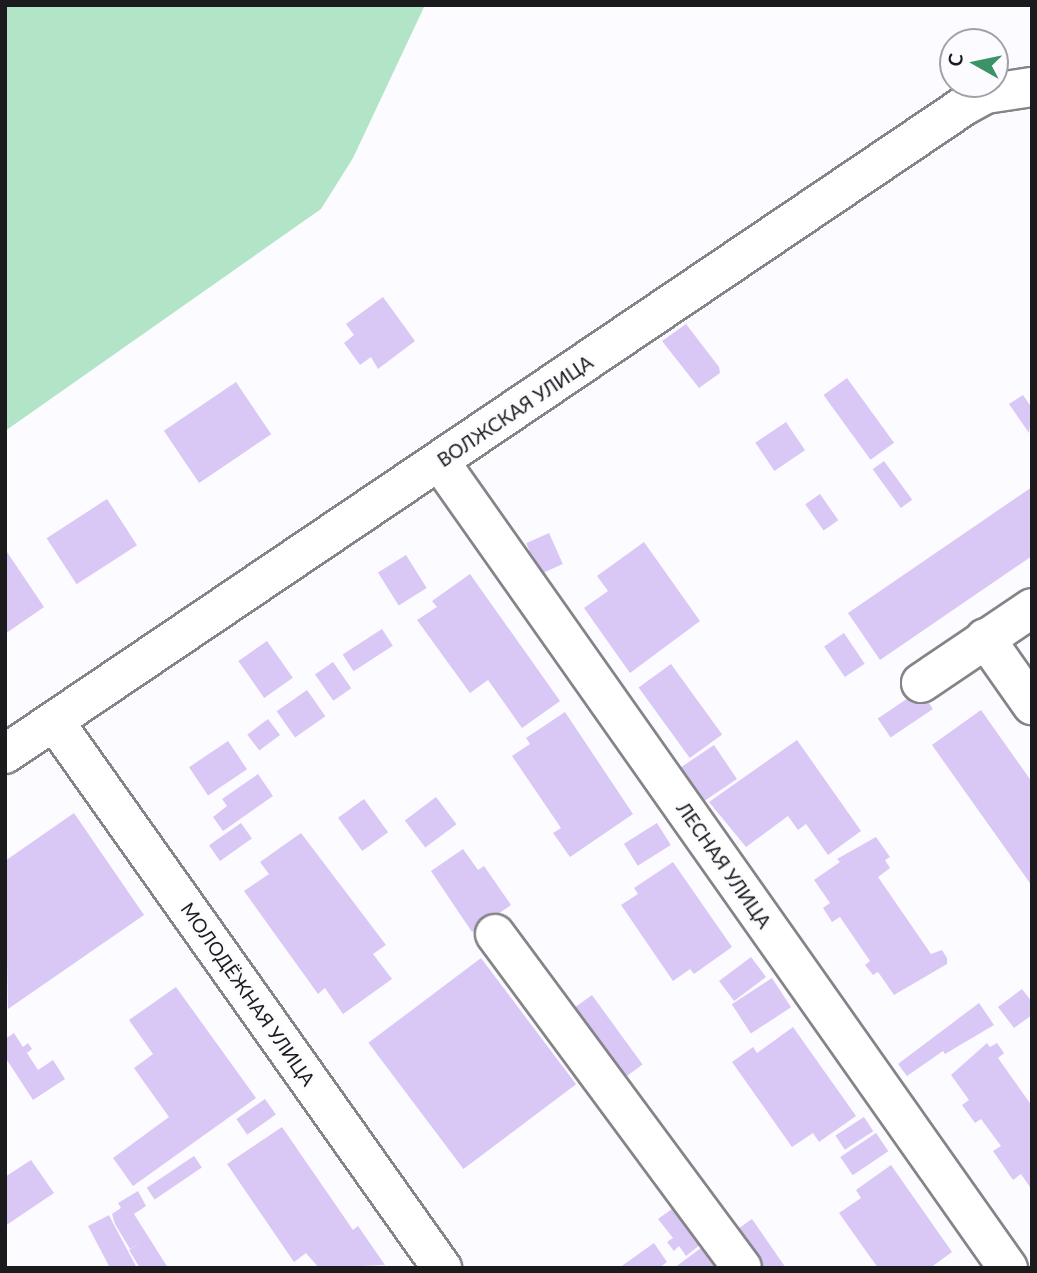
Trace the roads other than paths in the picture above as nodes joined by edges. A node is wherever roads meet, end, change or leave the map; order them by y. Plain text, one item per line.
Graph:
1 (1032, 87) edge
2 (440, 462) junction
3 (1032, 608) edge
4 (985, 638) junction
5 (921, 683) dead end
6 (1032, 705) edge
7 (54, 721) junction
8 (5, 754) edge
9 (495, 934) dead end
10 (442, 1268) edge
11 (742, 1268) edge
12 (1008, 1268) edge

1 - 2 street, ВОЛЖСКАЯ УЛИЦА
2 - 7 street, ВОЛЖСКАЯ УЛИЦА
2 - 12 street, ЛЕСНАЯ УЛИЦА
3 - 4 street
4 - 5 street
4 - 6 street
7 - 8 street, ВОЛЖСКАЯ УЛИЦА
7 - 10 street, МОЛОДЁЖНАЯ УЛИЦА
9 - 11 street

